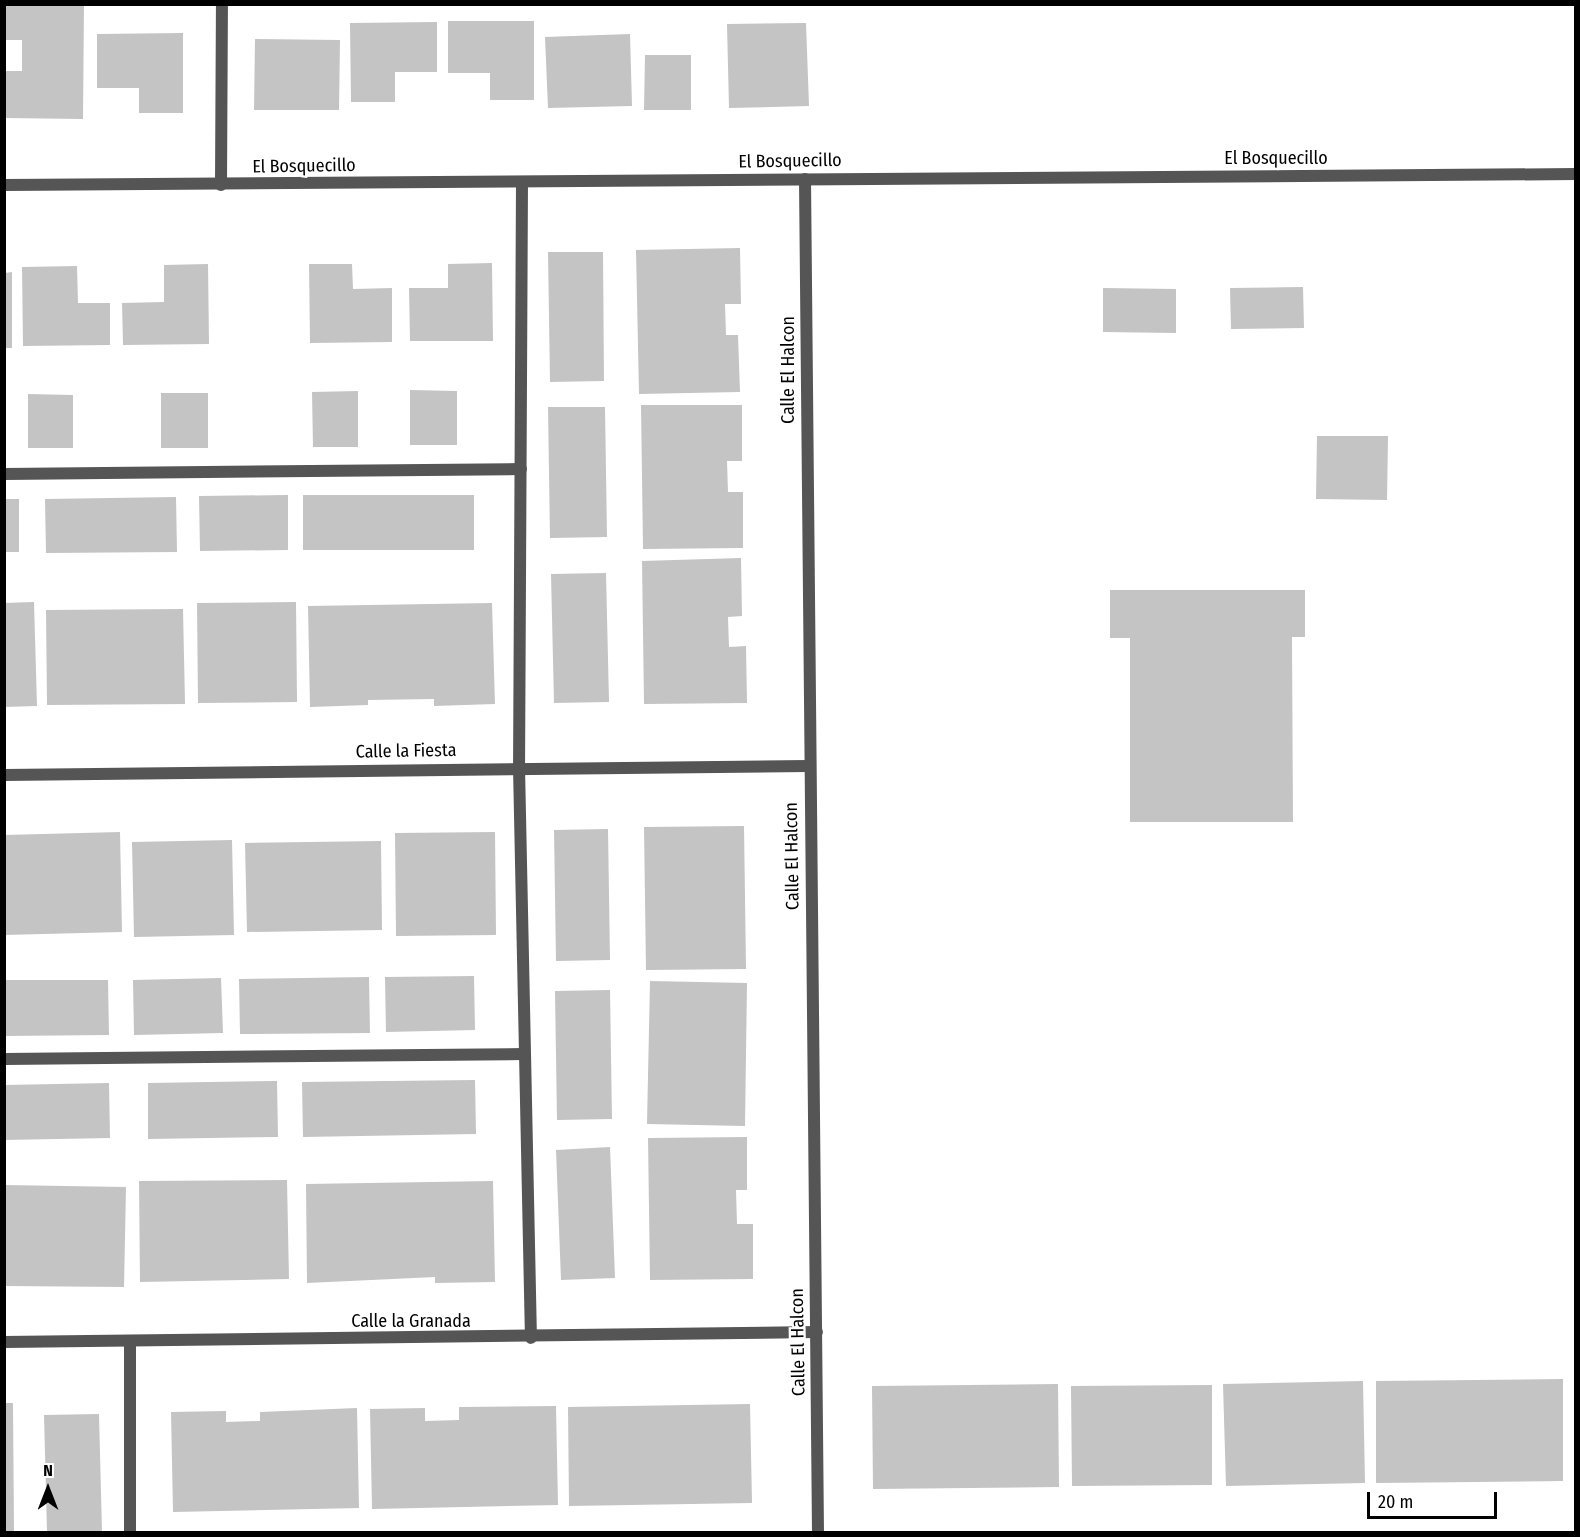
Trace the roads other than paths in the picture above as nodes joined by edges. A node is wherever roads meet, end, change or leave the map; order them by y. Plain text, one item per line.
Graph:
1 (222, 4) edge
2 (1575, 174) edge
3 (805, 179) junction
4 (522, 182) junction
5 (4, 184) edge
6 (221, 184) junction
7 (521, 469) junction
8 (4, 474) edge
9 (808, 766) junction
10 (519, 767) junction
11 (4, 775) edge
12 (524, 1054) junction
13 (4, 1059) edge
14 (817, 1332) junction
15 (531, 1338) junction
16 (130, 1341) junction
17 (4, 1342) edge
18 (130, 1533) edge
19 (818, 1533) edge

1 - 6 street
2 - 3 street, El Bosquecillo
3 - 4 street, El Bosquecillo
3 - 9 street, Calle El Halcon
4 - 6 street, El Bosquecillo
4 - 7 street
5 - 6 street, El Bosquecillo
7 - 8 street
7 - 10 street
9 - 10 street, Calle la Fiesta
9 - 14 street, Calle El Halcon
10 - 11 street, Calle la Fiesta
10 - 12 street
12 - 13 street
12 - 15 street
14 - 15 street, Calle la Granada
14 - 19 street, Calle El Halcon
15 - 16 street, Calle la Granada
16 - 17 street, Calle la Granada
16 - 18 street

